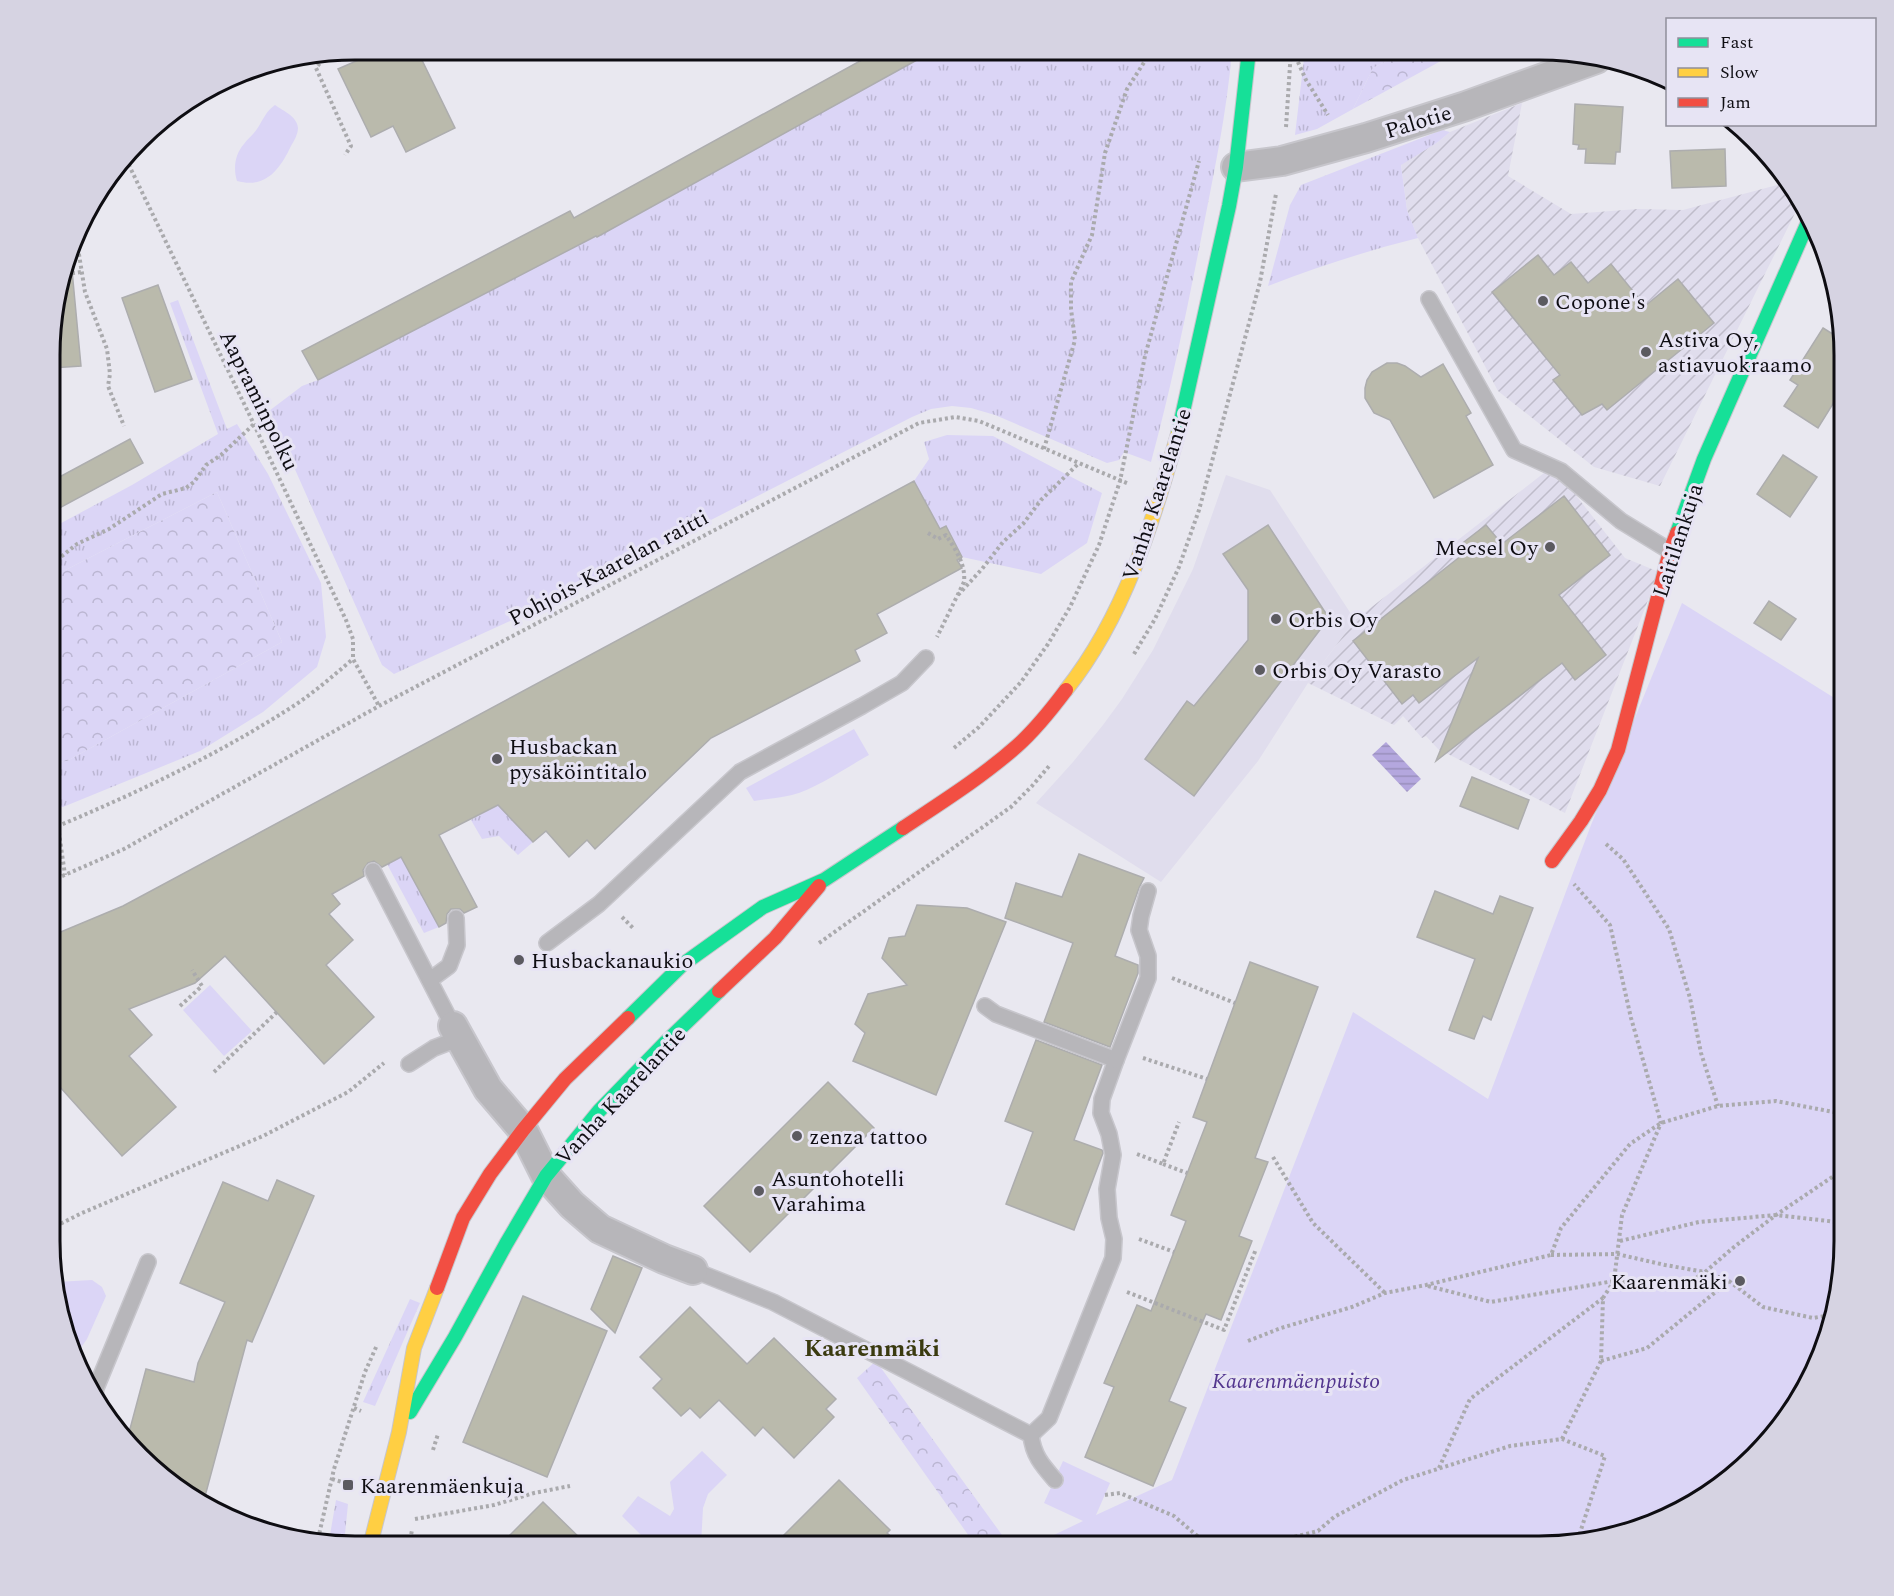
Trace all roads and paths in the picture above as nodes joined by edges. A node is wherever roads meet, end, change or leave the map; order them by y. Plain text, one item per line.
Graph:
1 (1145, 60) edge
2 (1248, 60) edge
3 (1291, 60) edge
4 (1297, 60) edge
5 (320, 63) edge
6 (1583, 64) edge
7 (1366, 138) junction
8 (1202, 153) dead end
9 (345, 154) dead end
10 (1282, 161) junction
11 (129, 166) edge
12 (1236, 167) junction
13 (1805, 228) edge
14 (78, 253) edge
15 (81, 272) junction
16 (72, 273) edge
17 (1429, 299) dead end
18 (254, 424) junction
19 (124, 426) dead end
20 (1044, 449) junction
21 (1079, 463) junction
22 (1120, 481) junction
23 (1160, 497) junction
24 (1199, 510) dead end
25 (928, 533) dead end
26 (1670, 551) junction
27 (60, 558) edge
28 (958, 595) junction
29 (926, 658) joint
30 (353, 659) junction
31 (379, 706) junction
32 (946, 756) dead end
33 (1581, 821) junction
34 (60, 825) edge
35 (60, 840) edge
36 (1552, 861) joint
37 (373, 871) dead end
38 (905, 871) dead end
39 (65, 875) junction
40 (60, 877) edge
41 (910, 877) dead end
42 (824, 880) junction
43 (1148, 891) dead end
44 (456, 918) dead end
45 (547, 943) dead end
46 (192, 970) dead end
47 (1163, 974) dead end
48 (430, 980) junction
49 (1235, 1003) dead end
50 (180, 1006) dead end
51 (985, 1006) dead end
52 (277, 1012) dead end
53 (457, 1032) junction
54 (1146, 1059) dead end
55 (1116, 1060) junction
56 (409, 1064) joint
57 (214, 1072) dead end
58 (1207, 1079) dead end
59 (1718, 1106) junction
60 (1834, 1112) edge
61 (1179, 1122) dead end
62 (1661, 1123) junction
63 (523, 1130) junction
64 (1112, 1144) junction
65 (1273, 1157) dead end
66 (1163, 1164) junction
67 (1187, 1173) dead end
68 (546, 1176) junction
69 (1834, 1176) edge
70 (1776, 1215) junction
71 (1834, 1222) edge
72 (60, 1224) edge
73 (1137, 1238) dead end
74 (1620, 1241) junction
75 (1256, 1250) dead end
76 (1174, 1252) dead end
77 (1617, 1254) junction
78 (1551, 1255) junction
79 (148, 1262) dead end
80 (693, 1270) joint
81 (1705, 1272) junction
82 (1614, 1281) junction
83 (1729, 1281) junction
84 (1104, 1282) junction
85 (1426, 1286) junction
86 (1385, 1293) junction
87 (1603, 1298) junction
88 (1824, 1316) edge
89 (1248, 1341) dead end
90 (1601, 1361) junction
91 (98, 1384) edge
92 (354, 1408) dead end
93 (361, 1411) dead end
94 (399, 1432) junction
95 (1031, 1435) junction
96 (1562, 1439) junction
97 (1438, 1469) junction
98 (332, 1479) dead end
99 (1055, 1480) dead end
100 (342, 1482) dead end
101 (570, 1486) dead end
102 (1105, 1496) dead end
103 (415, 1519) dead end
104 (1580, 1533) edge
105 (373, 1536) edge
106 (1197, 1536) edge
107 (1298, 1536) edge

1 - 20 path
2 - 12 main road, Vanha Kaarelantie
3 - 10 path
4 - 7 path
5 - 9 path
6 - 7 street, Palotie
7 - 10 street, Palotie
8 - 22 path
10 - 12 street, Palotie
11 - 18 path, Aapraminpolku
12 - 23 main road, Vanha Kaarelantie
13 - 26 main road, Laitilankuja
14 - 15 path
15 - 16 path
15 - 19 path
17 - 26 lane
18 - 27 path
18 - 30 path, Aapraminpolku
20 - 21 path, Pohjois-Kaarelan raitti
20 - 31 path, Pohjois-Kaarelan raitti
21 - 22 path, Pohjois-Kaarelan raitti
21 - 28 path
22 - 23 path, Pohjois-Kaarelan raitti
22 - 32 path
23 - 24 path, Pohjois-Kaarelan raitti
23 - 42 main road, Vanha Kaarelantie
25 - 28 path
26 - 33 main road, Laitilankuja
28 - 29 path
29 - 45 lane
30 - 31 path
30 - 34 path
31 - 39 path, Pohjois-Kaarelan raitti
33 - 36 main road, Laitilankuja
33 - 59 path
35 - 39 path
36 - 62 path
37 - 48 lane
38 - 41 path
39 - 40 path, Pohjois-Kaarelan raitti
42 - 63 main road, Vanha Kaarelantie
42 - 68 main road, Vanha Kaarelantie
43 - 55 lane
44 - 48 lane
46 - 50 path
47 - 49 path
48 - 53 lane
51 - 55 lane
52 - 57 path
53 - 56 lane
53 - 63 street
54 - 58 path
55 - 64 lane
56 - 72 path
59 - 60 path
59 - 62 path
61 - 66 path
62 - 74 path
62 - 78 path
63 - 68 street
63 - 94 main road, Vanha Kaarelantie
64 - 66 path
64 - 84 lane
65 - 86 path
66 - 67 path
68 - 80 street
68 - 94 main road, Vanha Kaarelantie
69 - 70 path
70 - 71 path
70 - 74 path
70 - 81 path
73 - 76 path
74 - 77 path
75 - 84 path
77 - 78 path
77 - 81 path
77 - 82 path
78 - 85 path
79 - 91 lane
80 - 95 lane
81 - 82 path
81 - 83 path
82 - 85 path
82 - 87 path
83 - 88 path
83 - 90 path
84 - 95 lane
85 - 86 path
86 - 89 path
87 - 90 path
87 - 97 path
90 - 96 path
92 - 93 path
94 - 105 main road, Vanha Kaarelantie
95 - 99 lane
96 - 97 path
96 - 104 path
97 - 107 path
98 - 100 path
101 - 103 path
102 - 106 path

